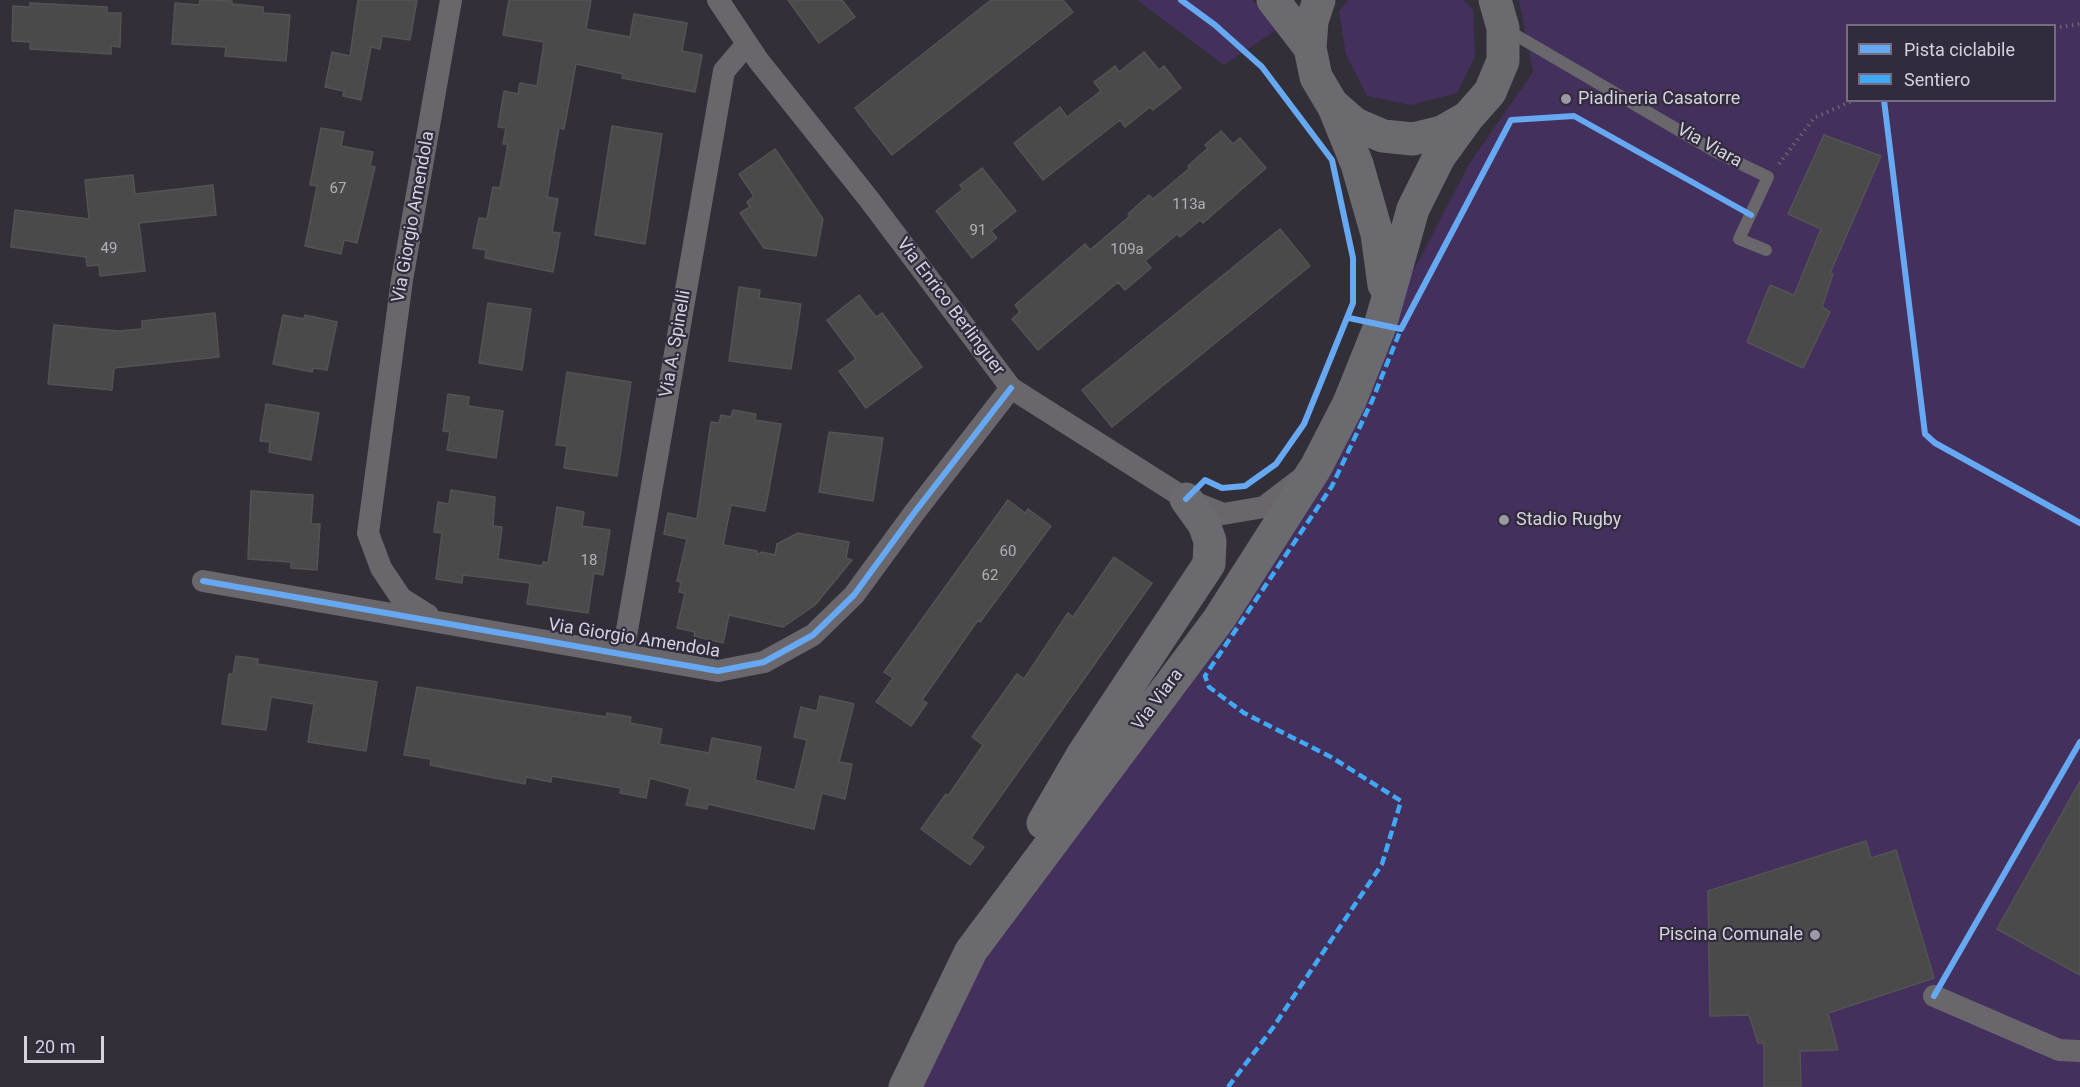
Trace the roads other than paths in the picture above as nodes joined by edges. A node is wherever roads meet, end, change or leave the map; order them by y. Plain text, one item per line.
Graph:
1 (451, 0) edge
2 (718, 0) edge
3 (1273, 0) edge
4 (1319, 0) edge
5 (1499, 14) edge
6 (747, 44) junction
7 (1310, 48) junction
8 (1332, 104) junction
9 (1468, 117) junction
10 (1766, 250) dead end
11 (1386, 299) junction
12 (1011, 388) junction
13 (1317, 467) junction
14 (1186, 499) junction
15 (203, 581) dead end
16 (437, 621) junction
17 (623, 653) junction
18 (1036, 862) junction
19 (1934, 996) dead end
20 (2080, 1051) edge
21 (905, 1087) edge

1 - 16 street, Via Giorgio Amendola
2 - 6 street, Via Enrico Berlinguer
3 - 7 main road
4 - 7 main road
5 - 9 main road
5 - 10 lane, Via Viara
6 - 12 street, Via Enrico Berlinguer
6 - 17 street, Via A. Spinelli
7 - 8 main road
8 - 9 main road
8 - 11 main road, Via Viara
9 - 11 main road, Via Viara
11 - 13 main road, Via Viara
12 - 14 street, Via Enrico Berlinguer
12 - 17 street, Via Giorgio Amendola
13 - 14 street, Via Enrico Berlinguer
13 - 18 main road, Via Viara
14 - 18 main road
15 - 16 street, Via Giorgio Amendola
16 - 17 street, Via Giorgio Amendola
18 - 21 main road, Via Viara
19 - 20 street

